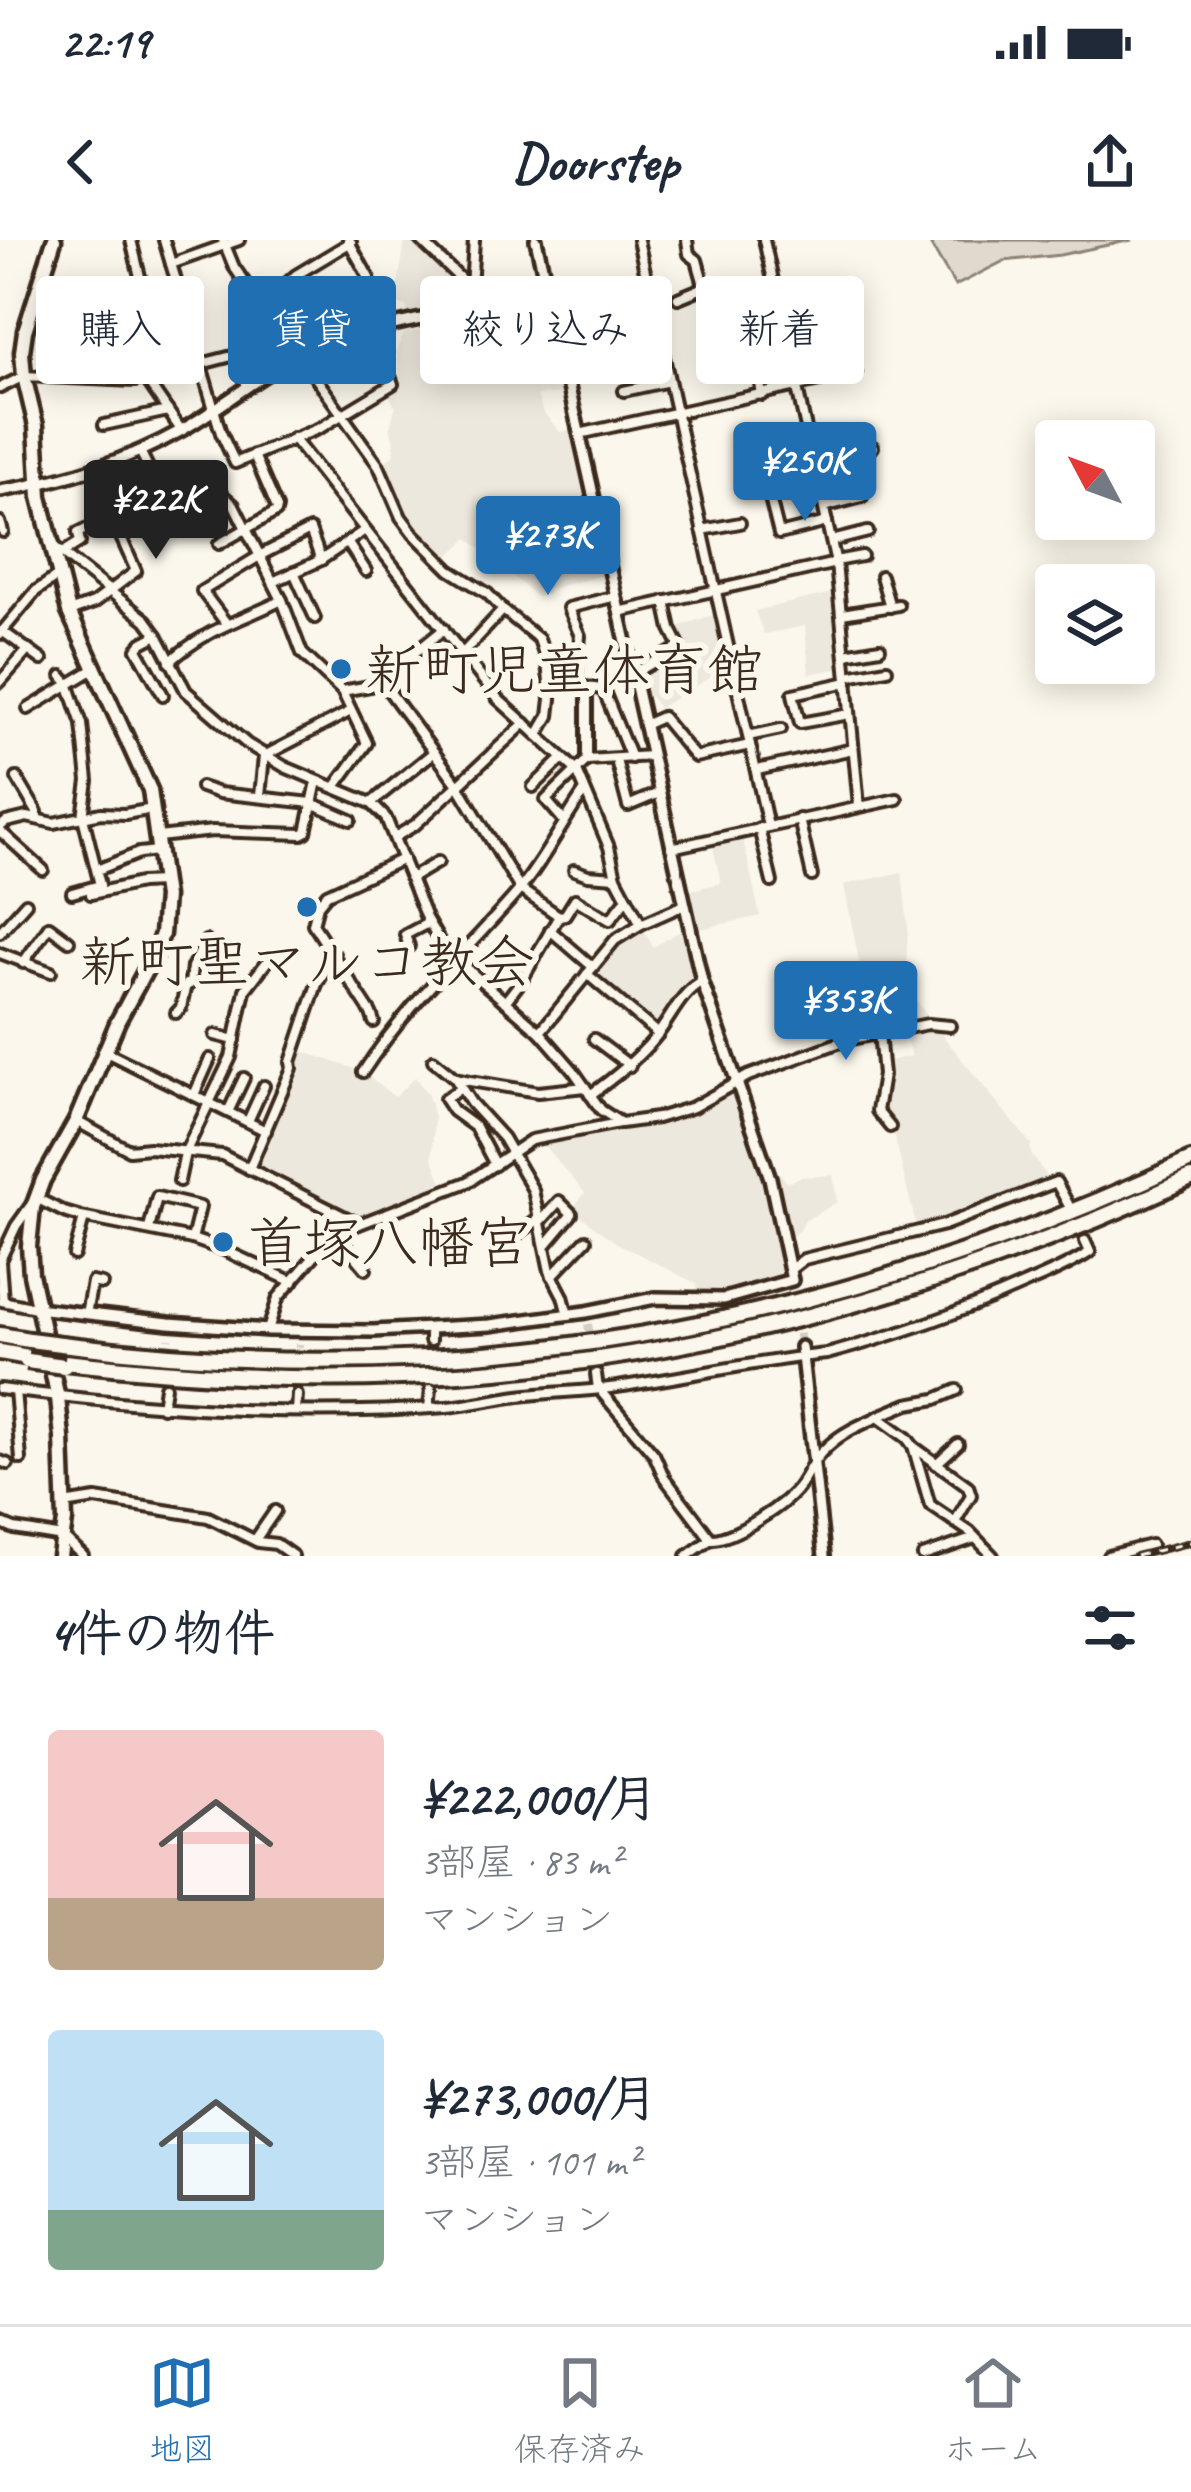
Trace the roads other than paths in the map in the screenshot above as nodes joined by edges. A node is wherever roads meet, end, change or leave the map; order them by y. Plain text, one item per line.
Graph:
1 (54, 240) edge
2 (131, 240) edge
3 (164, 240) edge
4 (239, 240) edge
5 (419, 240) edge
6 (474, 240) edge
7 (536, 240) edge
8 (638, 240) edge
9 (687, 240) edge
10 (764, 240) edge
11 (351, 241) edge
12 (224, 243) edge
13 (171, 264) junction
14 (140, 276) edge
15 (174, 276) edge
16 (240, 276) edge
17 (295, 276) edge
18 (368, 276) edge
19 (456, 276) edge
20 (472, 276) edge
21 (544, 276) edge
22 (646, 276) edge
23 (678, 298) dead end
24 (204, 374) edge
25 (24, 376) junction
26 (36, 376) edge
27 (149, 384) edge
28 (250, 384) edge
29 (318, 384) edge
30 (393, 384) edge
31 (568, 384) edge
32 (656, 384) edge
33 (670, 384) edge
34 (760, 384) edge
35 (813, 384) edge
36 (247, 386) joint
37 (0, 388) edge
38 (797, 388) junction
39 (624, 391) dead end
40 (762, 395) junction
41 (214, 409) junction
42 (168, 411) junction
43 (676, 413) junction
44 (343, 416) junction
45 (104, 425) dead end
46 (181, 430) junction
47 (579, 434) junction
48 (293, 438) junction
49 (873, 447) dead end
50 (140, 451) junction
51 (254, 455) junction
52 (814, 462) junction
53 (818, 483) junction
54 (38, 485) junction
55 (129, 490) dead end
56 (0, 491) edge
57 (862, 497) dead end
58 (165, 502) dead end
59 (824, 507) junction
60 (112, 517) junction
61 (827, 522) junction
62 (740, 523) dead end
63 (246, 527) junction
64 (365, 530) junction
65 (702, 530) junction
66 (868, 532) dead end
67 (122, 538) junction
68 (832, 541) junction
69 (347, 542) junction
70 (219, 544) dead end
71 (58, 549) junction
72 (261, 555) junction
73 (862, 556) dead end
74 (321, 560) junction
75 (836, 562) junction
76 (366, 571) dead end
77 (294, 572) junction
78 (59, 575) junction
79 (881, 576) dead end
80 (273, 582) junction
81 (715, 589) junction
82 (111, 590) junction
83 (616, 596) junction
84 (282, 600) junction
85 (665, 601) junction
86 (503, 610) junction
87 (69, 612) junction
88 (619, 612) junction
89 (842, 614) junction
90 (315, 618) dead end
91 (226, 623) junction
92 (444, 629) junction
93 (1, 632) edge
94 (157, 635) junction
95 (880, 648) dead end
96 (28, 650) junction
97 (463, 653) junction
98 (845, 654) junction
99 (41, 660) dead end
100 (630, 661) junction
101 (170, 662) junction
102 (95, 669) junction
103 (887, 669) dead end
104 (633, 674) junction
105 (65, 679) junction
106 (848, 679) junction
107 (381, 680) junction
108 (0, 682) edge
109 (551, 683) junction
110 (574, 686) junction
111 (587, 688) junction
112 (603, 689) junction
113 (342, 691) junction
114 (163, 695) dead end
115 (28, 709) dead end
116 (351, 711) junction
117 (850, 714) junction
118 (525, 723) junction
119 (644, 725) junction
120 (781, 729) dead end
121 (538, 735) junction
122 (749, 741) junction
123 (853, 749) junction
124 (434, 752) junction
125 (264, 756) junction
126 (651, 756) junction
127 (631, 758) junction
128 (562, 759) junction
129 (587, 760) junction
130 (616, 760) junction
131 (757, 770) junction
132 (577, 771) junction
133 (17, 778) dead end
134 (317, 781) junction
135 (458, 785) junction
136 (533, 787) dead end
137 (200, 788) dead end
138 (335, 788) junction
139 (584, 792) junction
140 (659, 793) junction
141 (260, 796) junction
142 (896, 799) dead end
143 (312, 803) junction
144 (371, 803) junction
145 (859, 806) junction
146 (153, 808) junction
147 (83, 817) junction
148 (37, 819) junction
149 (352, 820) dead end
150 (799, 820) junction
151 (564, 821) junction
152 (763, 827) junction
153 (0, 829) edge
154 (395, 837) junction
155 (159, 844) junction
156 (671, 848) junction
157 (403, 860) junction
158 (438, 862) dead end
159 (43, 870) dead end
160 (97, 870) junction
161 (574, 870) dead end
162 (812, 876) dead end
163 (616, 877) junction
164 (411, 878) junction
165 (164, 882) junction
166 (772, 882) dead end
167 (520, 890) junction
168 (72, 892) dead end
169 (91, 894) dead end
170 (626, 898) junction
171 (26, 903) dead end
172 (684, 905) junction
173 (559, 916) junction
174 (428, 923) junction
175 (641, 924) junction
176 (550, 930) junction
177 (0, 932) edge
178 (69, 940) dead end
179 (206, 941) dead end
180 (409, 946) dead end
181 (0, 953) edge
182 (334, 954) junction
183 (455, 960) junction
184 (23, 963) junction
185 (266, 963) dead end
186 (590, 970) junction
187 (51, 972) dead end
188 (702, 981) junction
189 (505, 1003) junction
190 (176, 1013) dead end
191 (374, 1022) dead end
192 (950, 1026) dead end
193 (540, 1032) junction
194 (879, 1033) junction
195 (658, 1034) junction
196 (215, 1035) dead end
197 (594, 1039) dead end
198 (235, 1040) junction
199 (105, 1052) junction
200 (210, 1059) dead end
201 (433, 1060) dead end
202 (630, 1066) junction
203 (363, 1072) dead end
204 (244, 1078) dead end
205 (455, 1078) junction
206 (738, 1082) junction
207 (263, 1086) dead end
208 (461, 1088) junction
209 (588, 1091) junction
210 (194, 1095) junction
211 (209, 1103) junction
212 (228, 1112) junction
213 (76, 1121) junction
214 (248, 1121) junction
215 (621, 1123) junction
216 (890, 1127) dead end
217 (266, 1131) junction
218 (513, 1152) junction
219 (185, 1154) junction
220 (1191, 1160) edge
221 (494, 1165) junction
222 (249, 1169) junction
223 (1191, 1178) edge
224 (178, 1181) dead end
225 (35, 1198) junction
226 (1068, 1204) dead end
227 (84, 1218) junction
228 (541, 1220) junction
229 (360, 1225) junction
230 (149, 1229) junction
231 (338, 1235) junction
232 (192, 1239) junction
233 (586, 1240) dead end
234 (1085, 1241) dead end
235 (546, 1245) junction
236 (497, 1249) dead end
237 (74, 1255) dead end
238 (0, 1260) edge
239 (366, 1269) dead end
240 (792, 1275) junction
241 (552, 1276) junction
242 (293, 1282) junction
243 (102, 1284) dead end
244 (2, 1301) edge
245 (36, 1308) junction
246 (86, 1314) junction
247 (568, 1315) junction
248 (170, 1323) junction
249 (268, 1330) junction
250 (300, 1330) junction
251 (0, 1335) edge
252 (170, 1338) tunnel mouth
253 (299, 1344) tunnel mouth
254 (801, 1352) junction
255 (0, 1355) edge
256 (596, 1374) tunnel mouth
257 (165, 1387) tunnel mouth
258 (0, 1389) edge
259 (431, 1389) tunnel mouth
260 (600, 1389) junction
261 (957, 1390) dead end
262 (15, 1391) junction
263 (297, 1395) tunnel mouth
264 (58, 1398) junction
265 (162, 1407) junction
266 (429, 1408) junction
267 (296, 1411) junction
268 (878, 1417) junction
269 (958, 1444) dead end
270 (913, 1446) junction
271 (21, 1459) dead end
272 (813, 1462) junction
273 (936, 1464) junction
274 (64, 1504) junction
275 (275, 1510) dead end
276 (0, 1522) edge
277 (955, 1522) junction
278 (63, 1537) junction
279 (977, 1538) junction
280 (712, 1539) junction
281 (256, 1540) junction
282 (1151, 1545) dead end
283 (1134, 1553) edge
284 (60, 1556) edge
285 (83, 1556) edge
286 (293, 1556) edge
287 (687, 1556) edge
288 (824, 1556) edge
289 (923, 1556) edge
290 (994, 1556) edge
291 (1108, 1556) edge

1 - 25 main road
2 - 14 street
3 - 13 street
4 - 12 street
5 - 19 street
6 - 20 street
7 - 21 street
8 - 22 street
9 - 23 street
10 - 38 street
11 - 17 street
11 - 18 street
12 - 13 street
12 - 16 street
13 - 15 street
24 - 41 street
25 - 26 street
25 - 37 street
25 - 54 main road
27 - 42 street
28 - 36 street
29 - 44 street
30 - 44 street
31 - 47 street
32 - 39 street
33 - 43 street
34 - 40 street
35 - 38 street
36 - 41 street
38 - 40 street
38 - 52 street
40 - 43 street
41 - 46 street
41 - 51 street
42 - 45 street
42 - 46 street
43 - 47 street
43 - 65 street
44 - 48 street
44 - 86 street
46 - 50 street
47 - 83 street
48 - 51 street
48 - 64 street
49 - 52 street
50 - 54 street
50 - 58 street
51 - 63 street
52 - 53 street
53 - 59 street
53 - 61 street
54 - 56 street
54 - 71 main road
55 - 60 street
57 - 59 street
59 - 61 street
60 - 67 street
60 - 71 street
61 - 68 street
62 - 65 street
63 - 67 street
63 - 70 street
63 - 72 street
64 - 69 street
64 - 92 street
65 - 81 street
66 - 68 street
67 - 82 street
68 - 75 street
69 - 74 street
69 - 76 street
71 - 78 main road
71 - 82 street
72 - 74 street
72 - 80 street
72 - 91 street
73 - 75 street
74 - 77 street
75 - 81 street
75 - 89 street
77 - 80 street
77 - 90 street
78 - 87 main road
78 - 93 street
79 - 89 street
80 - 84 street
81 - 85 street
81 - 122 street
82 - 87 street
82 - 94 street
83 - 88 street
83 - 110 street
84 - 91 street
84 - 113 street
85 - 88 street
85 - 104 street
86 - 97 street
86 - 109 street
87 - 102 main road
88 - 100 street
89 - 98 street
91 - 101 street
92 - 97 street
92 - 107 street
93 - 96 street
94 - 101 street
94 - 114 street
95 - 98 street
96 - 99 street
96 - 108 street
97 - 118 street
98 - 106 street
100 - 104 street
100 - 112 street
101 - 125 street
102 - 105 street
102 - 146 main road
103 - 106 street
104 - 119 street
105 - 115 street
105 - 147 street
106 - 117 street
106 - 117 street
107 - 113 street
107 - 124 street
109 - 110 street
109 - 121 street
110 - 111 street
111 - 112 street
111 - 129 street
112 - 127 street
113 - 116 street
116 - 125 street
116 - 138 street
117 - 123 street
118 - 121 street
118 - 135 street
119 - 122 street
119 - 126 street
120 - 122 street
121 - 128 street
122 - 131 street
123 - 131 street
123 - 145 street
124 - 135 street
124 - 144 street
125 - 134 street
125 - 141 street
126 - 127 street
126 - 140 street
127 - 130 street
128 - 132 street
128 - 136 street
129 - 130 street
129 - 132 street
130 - 140 street
131 - 152 street
132 - 139 street
132 - 151 street
133 - 148 street
134 - 138 street
134 - 143 street
135 - 154 street
135 - 167 street
137 - 141 street
138 - 144 street
139 - 151 street
139 - 163 street
140 - 156 street
141 - 143 street
142 - 145 street
143 - 149 street
143 - 155 street
144 - 154 street
145 - 150 street
146 - 147 street
146 - 155 main road
147 - 148 street
147 - 160 street
148 - 153 street
150 - 152 street
150 - 162 street
151 - 167 street
152 - 156 street
152 - 166 street
153 - 159 street
154 - 157 street
155 - 160 street
155 - 165 main road
156 - 172 street
157 - 164 street
157 - 182 street
158 - 164 street
160 - 168 street
161 - 163 street
163 - 170 street
164 - 174 street
165 - 169 street
165 - 199 main road
167 - 173 street
167 - 183 street
170 - 173 street
170 - 175 street
171 - 177 street
172 - 175 street
172 - 188 street
173 - 176 street
174 - 180 street
174 - 183 street
175 - 186 street
176 - 186 street
176 - 189 street
178 - 184 street
179 - 190 street
181 - 184 street
182 - 191 street
182 - 217 street
183 - 189 street
183 - 203 street
184 - 187 street
185 - 198 street
186 - 193 street
186 - 195 street
188 - 195 street
188 - 206 street
189 - 193 street
192 - 194 street
193 - 209 street
194 - 206 street
194 - 216 street
195 - 202 street
196 - 198 street
197 - 202 street
198 - 211 street
199 - 210 street
199 - 213 main road
200 - 210 street
201 - 205 street
202 - 209 street
204 - 212 street
205 - 208 street
205 - 209 street
206 - 215 street
206 - 240 street
207 - 214 street
208 - 218 street
208 - 221 street
209 - 215 street
210 - 211 street
211 - 212 street
211 - 219 street
212 - 214 street
213 - 219 street
213 - 225 main road
214 - 217 street
215 - 218 street
217 - 222 street
218 - 221 street
218 - 228 street
219 - 222 street
219 - 224 street
220 - 251 highway, bridge
221 - 229 street
222 - 229 street
223 - 255 highway, bridge
225 - 227 street
225 - 238 street
225 - 245 main road
226 - 240 street
227 - 230 street
227 - 237 street
228 - 235 street
228 - 235 street
228 - 236 street
229 - 231 street
230 - 232 street
230 - 232 street
231 - 239 street
231 - 242 street
232 - 242 street
233 - 241 street
234 - 254 street
235 - 241 street
238 - 244 street
240 - 247 street
241 - 247 street
242 - 249 street
243 - 246 street
244 - 245 street
245 - 246 street
245 - 264 main road
246 - 248 street
247 - 250 street
248 - 249 street
248 - 252 street
249 - 250 street
250 - 253 street
254 - 260 street
254 - 272 street
256 - 260 street
257 - 265 street
258 - 262 street
259 - 266 street
260 - 266 street
260 - 280 street
261 - 268 street
262 - 264 street
262 - 271 street
263 - 267 street
264 - 265 street
264 - 274 main road
265 - 267 street
266 - 267 street
268 - 270 street
268 - 272 street
269 - 273 street
270 - 273 street
270 - 277 street
272 - 280 street
272 - 288 street
273 - 277 street
274 - 278 main road
274 - 281 street
275 - 281 street
276 - 278 street
277 - 279 street
278 - 284 main road
278 - 285 street
279 - 289 street
279 - 290 street
280 - 287 street
281 - 286 street
282 - 283 street
283 - 291 street

